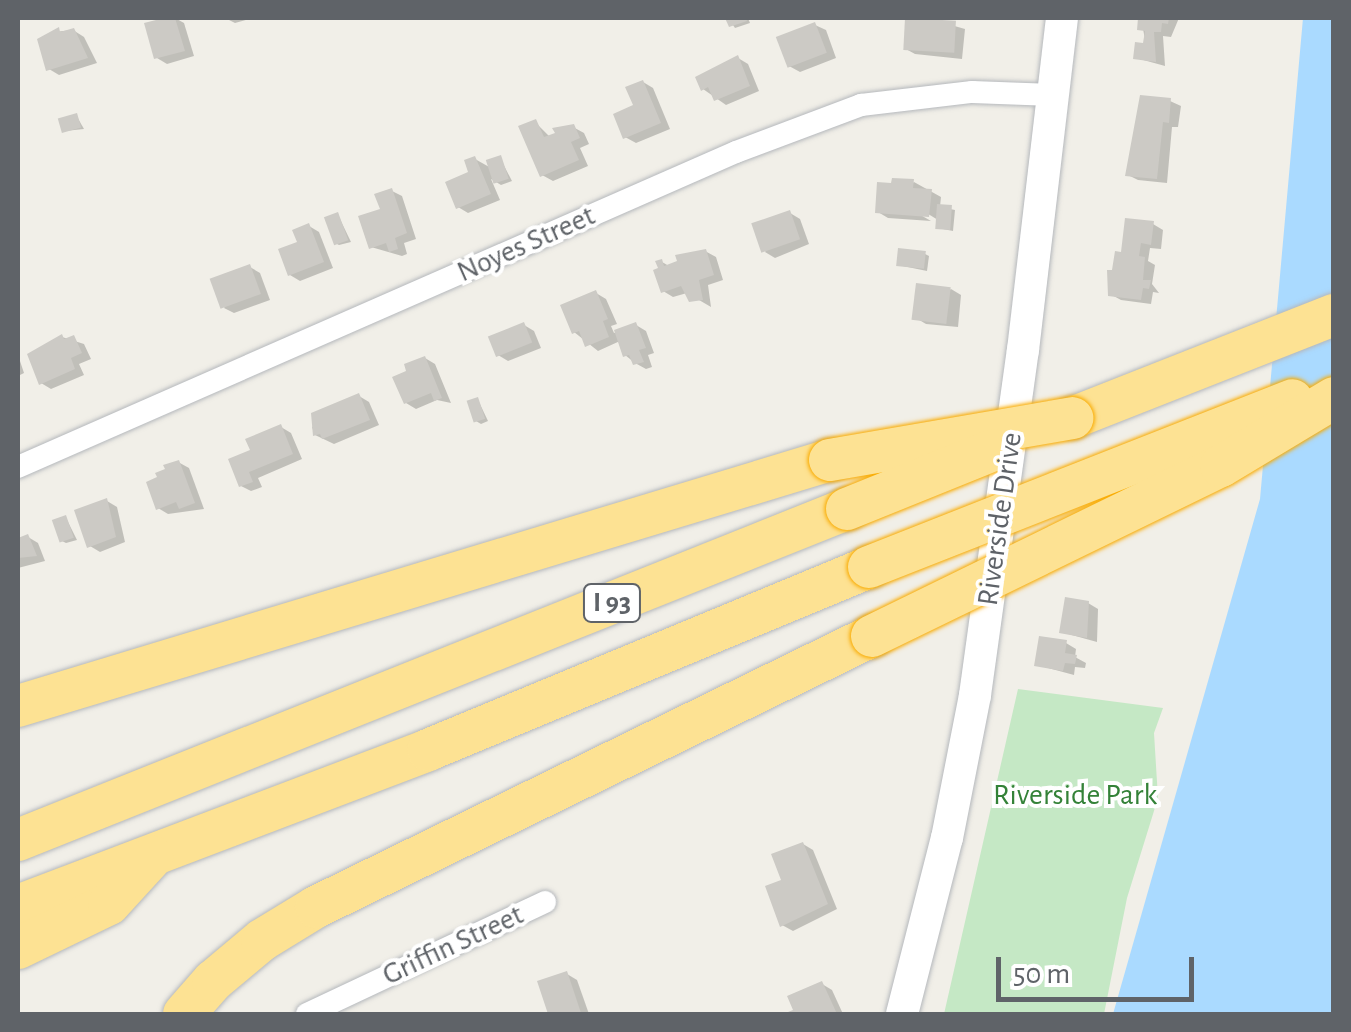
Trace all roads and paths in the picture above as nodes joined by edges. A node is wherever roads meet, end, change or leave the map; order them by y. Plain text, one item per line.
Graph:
1 (1062, 18) edge
2 (1053, 95) junction
3 (1334, 315) edge
4 (1334, 384) edge
5 (1334, 398) edge
6 (1072, 418) junction
7 (18, 467) edge
8 (18, 706) edge
9 (81, 814) junction
10 (18, 819) edge
11 (18, 840) edge
12 (159, 849) junction
13 (545, 902) dead end
14 (18, 906) edge
15 (18, 948) edge
16 (184, 1014) edge
17 (307, 1014) edge
18 (902, 1014) edge

1 - 2 main road, Riverside Drive
2 - 7 street, Noyes Street
2 - 18 main road, Riverside Drive
3 - 6 highway, I 93
4 - 12 highway, I 93, bridge
5 - 16 highway, bridge
6 - 8 highway, bridge
6 - 9 highway, I 93, bridge
9 - 10 highway
9 - 11 highway, I 93
12 - 14 highway, I 93
12 - 15 highway
13 - 17 street, Griffin Street

